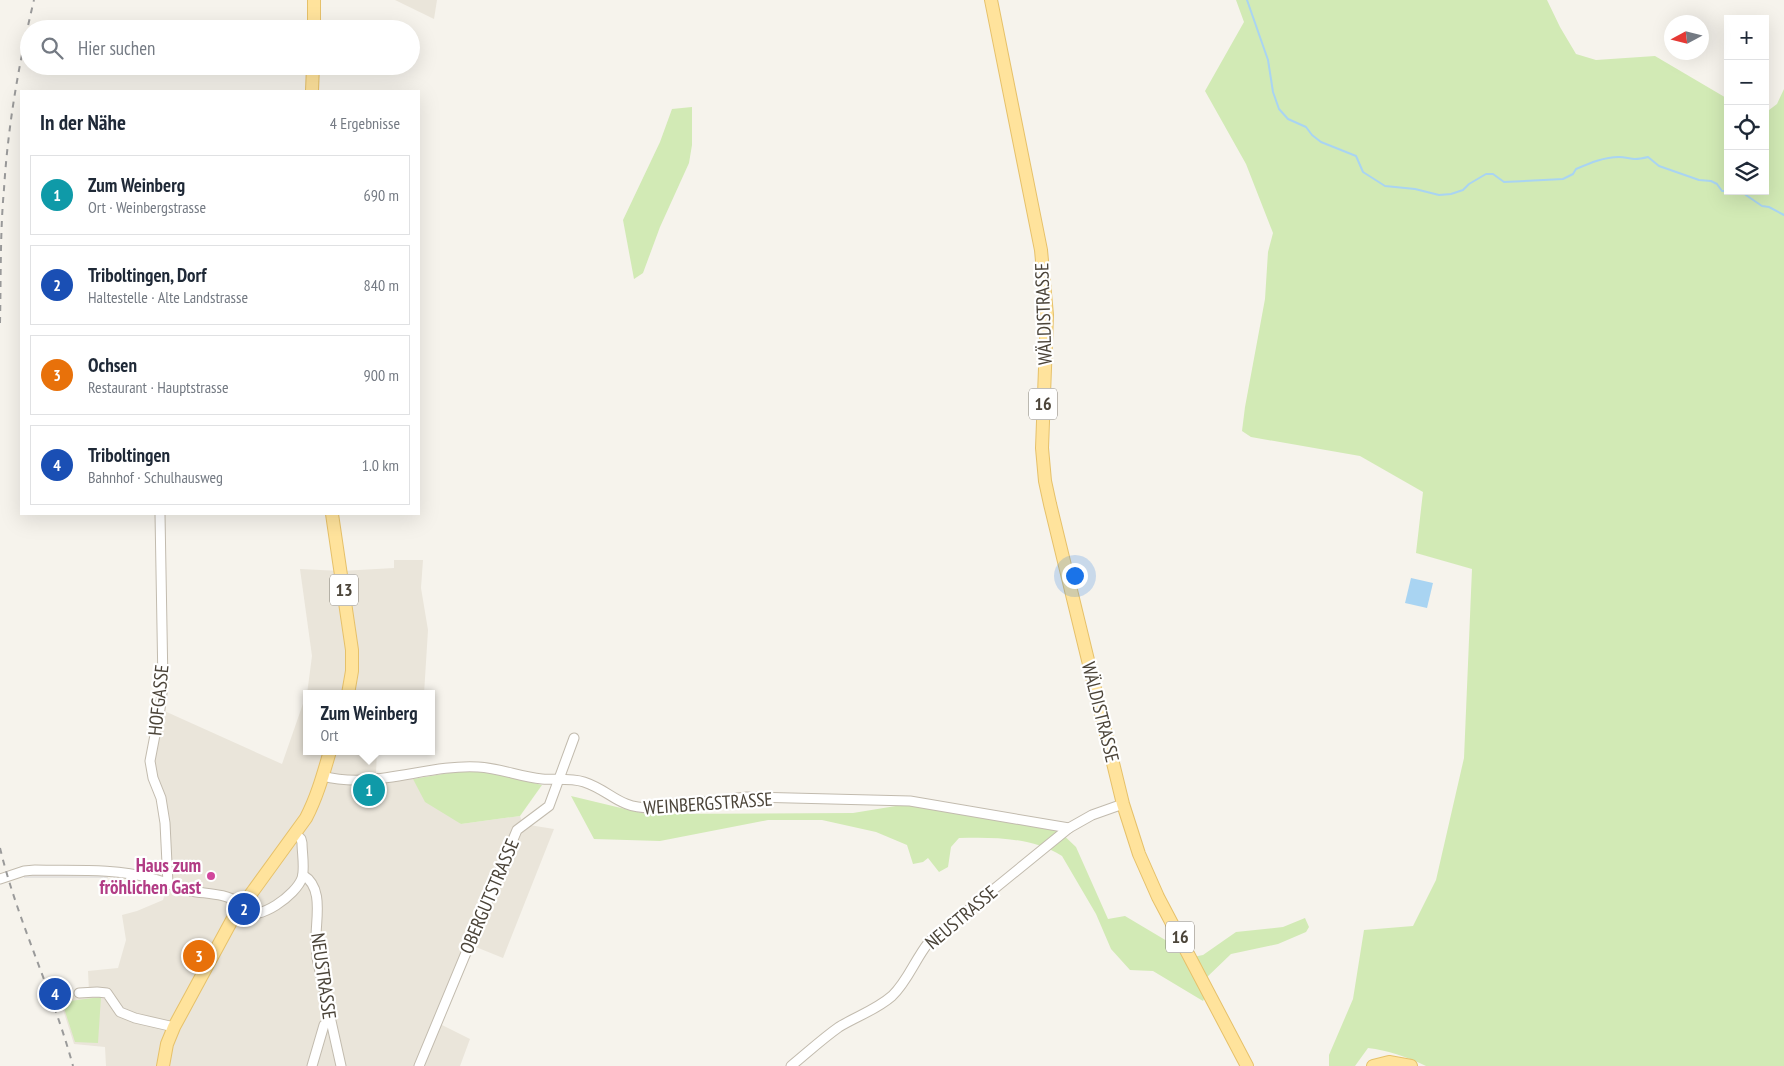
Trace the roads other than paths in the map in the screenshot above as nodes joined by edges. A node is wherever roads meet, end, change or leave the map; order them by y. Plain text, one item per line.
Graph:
1 (314, 0) edge
2 (991, 0) edge
3 (314, 20) edge
4 (312, 75) edge
5 (312, 90) edge
6 (160, 515) edge
7 (332, 515) edge
8 (349, 690) edge
9 (574, 738) dead end
10 (329, 755) edge
11 (323, 776) junction
12 (559, 780) junction
13 (1123, 804) junction
14 (1067, 831) junction
15 (295, 832) junction
16 (303, 875) junction
17 (0, 879) edge
18 (168, 884) junction
19 (240, 907) junction
20 (79, 993) dead end
21 (330, 1021) junction
22 (174, 1027) junction
23 (162, 1066) edge
24 (312, 1066) edge
25 (341, 1066) edge
26 (419, 1066) edge
27 (791, 1066) edge
28 (1246, 1066) edge
29 (1373, 1066) edge
30 (1411, 1066) edge

1 - 3 main road
2 - 13 main road, WÄLDISTRASSE / 16
4 - 5 main road
6 - 18 street, HOFGASSE
7 - 8 main road, 13
9 - 12 street, OBERGUTSTRASSE
10 - 11 main road
11 - 12 street, WEINBERGSTRASSE
11 - 15 main road
12 - 14 street, WEINBERGSTRASSE
12 - 26 street, OBERGUTSTRASSE
13 - 14 street, NEUSTRASSE
13 - 28 main road, 16
14 - 27 street, NEUSTRASSE
15 - 16 street
15 - 19 main road
16 - 19 street
16 - 21 street, NEUSTRASSE
17 - 18 street
18 - 19 street
19 - 22 main road
20 - 22 street
21 - 24 street
21 - 25 street, NEUSTRASSE
22 - 23 main road
29 - 30 main road

